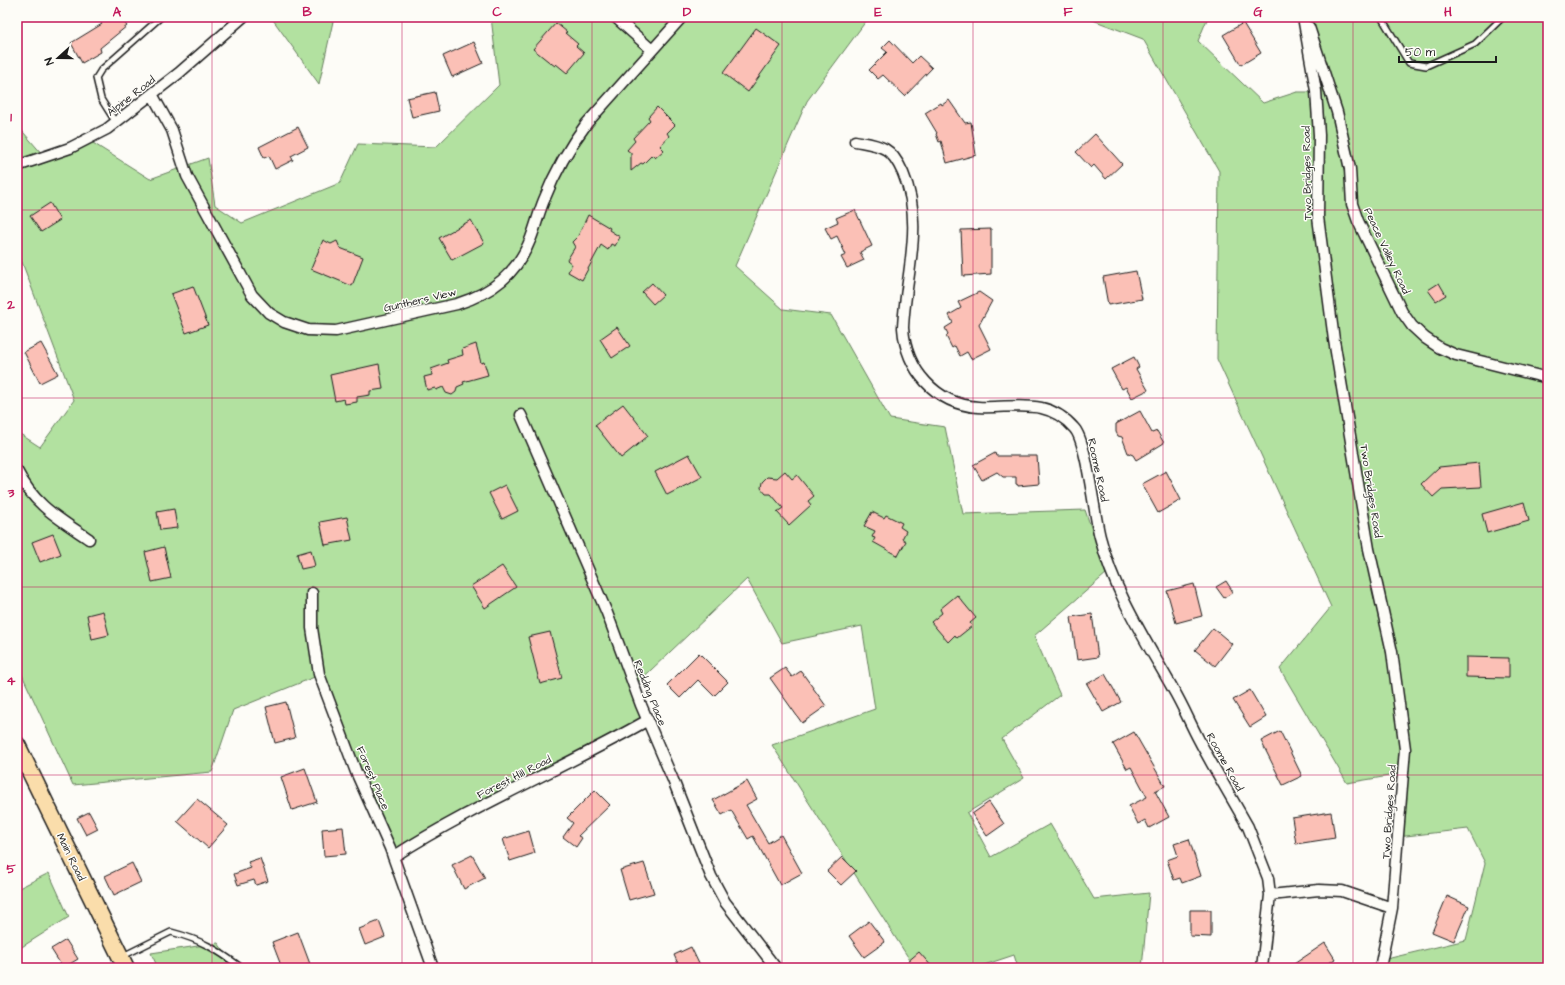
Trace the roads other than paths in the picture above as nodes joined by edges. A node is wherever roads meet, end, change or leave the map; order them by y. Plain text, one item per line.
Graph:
1 (160, 17) edge
2 (243, 17) edge
3 (615, 17) edge
4 (682, 17) edge
5 (1304, 17) edge
6 (1381, 17) edge
7 (1503, 17) edge
8 (652, 50) junction
9 (152, 94) junction
10 (116, 123) junction
11 (855, 141) dead end
12 (17, 166) edge
13 (1548, 378) edge
14 (521, 415) dead end
15 (17, 471) edge
16 (89, 539) dead end
17 (312, 593) dead end
18 (648, 720) junction
19 (17, 745) edge
20 (393, 858) junction
21 (1270, 895) junction
22 (1392, 908) junction
23 (123, 963) edge
24 (242, 968) edge
25 (433, 968) edge
26 (776, 968) edge
27 (1262, 968) edge
28 (1380, 968) edge

1 - 10 lane
2 - 9 street, Alpine Road
3 - 8 street
4 - 8 street, Gunthers View
5 - 13 street, Peace Valley Road
5 - 22 street, Two Bridges Road
6 - 7 lane
8 - 9 street, Gunthers View
9 - 10 street, Alpine Road
10 - 12 street, Alpine Road
11 - 21 street, Roome Road
14 - 18 street, Redding Place
15 - 16 street
17 - 20 street, Forest Place
18 - 20 street, Forest Hill Road
18 - 26 street, Redding Place
19 - 23 main road, Main Road
20 - 25 street, Forest Place
21 - 22 street
21 - 27 street, Roome Road
22 - 28 street, Two Bridges Road
23 - 24 lane

